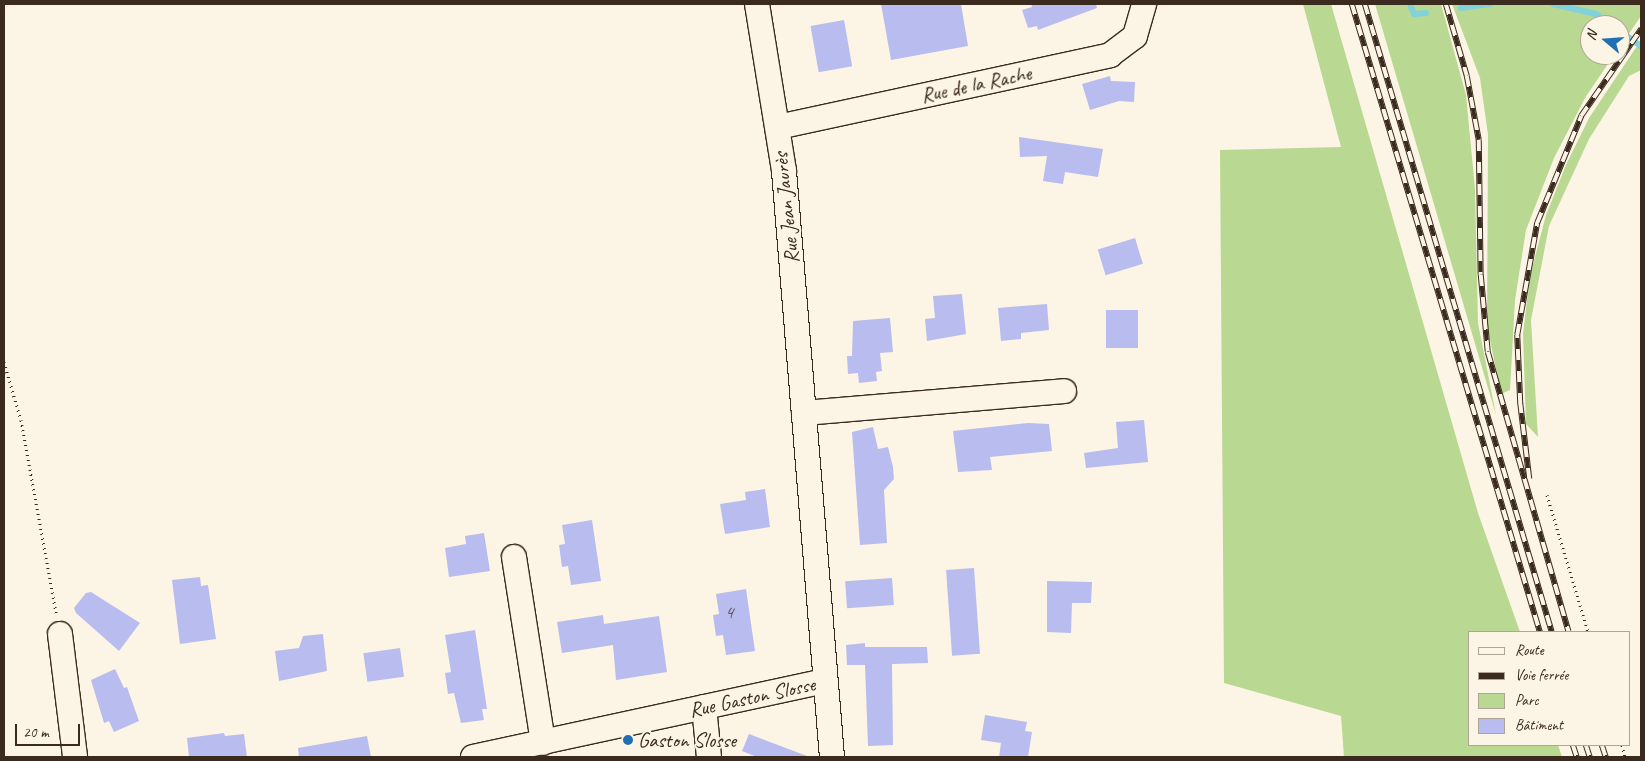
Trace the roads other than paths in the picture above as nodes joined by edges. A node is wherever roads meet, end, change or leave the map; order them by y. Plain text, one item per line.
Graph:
1 (756, 4) edge
2 (1144, 4) edge
3 (778, 128) junction
4 (1064, 391) dead end
5 (804, 413) junction
6 (514, 557) dead end
7 (60, 634) road end
8 (825, 681) junction
9 (704, 708) junction
10 (543, 743) junction
11 (75, 757) edge
12 (473, 757) edge
13 (709, 757) edge
14 (832, 757) edge

1 - 3 street, Rue Jean Jaurès
2 - 3 street, Rue de la Rache
3 - 5 street, Rue Jean Jaurès
4 - 5 street
5 - 8 street, Rue Jean Jaurès
6 - 10 street
7 - 11 street
8 - 9 street, Rue Gaston Slosse
8 - 14 street, Rue Jean Jaurès
9 - 10 street, Rue Gaston Slosse
9 - 13 street
10 - 12 street, Rue Gaston Slosse

